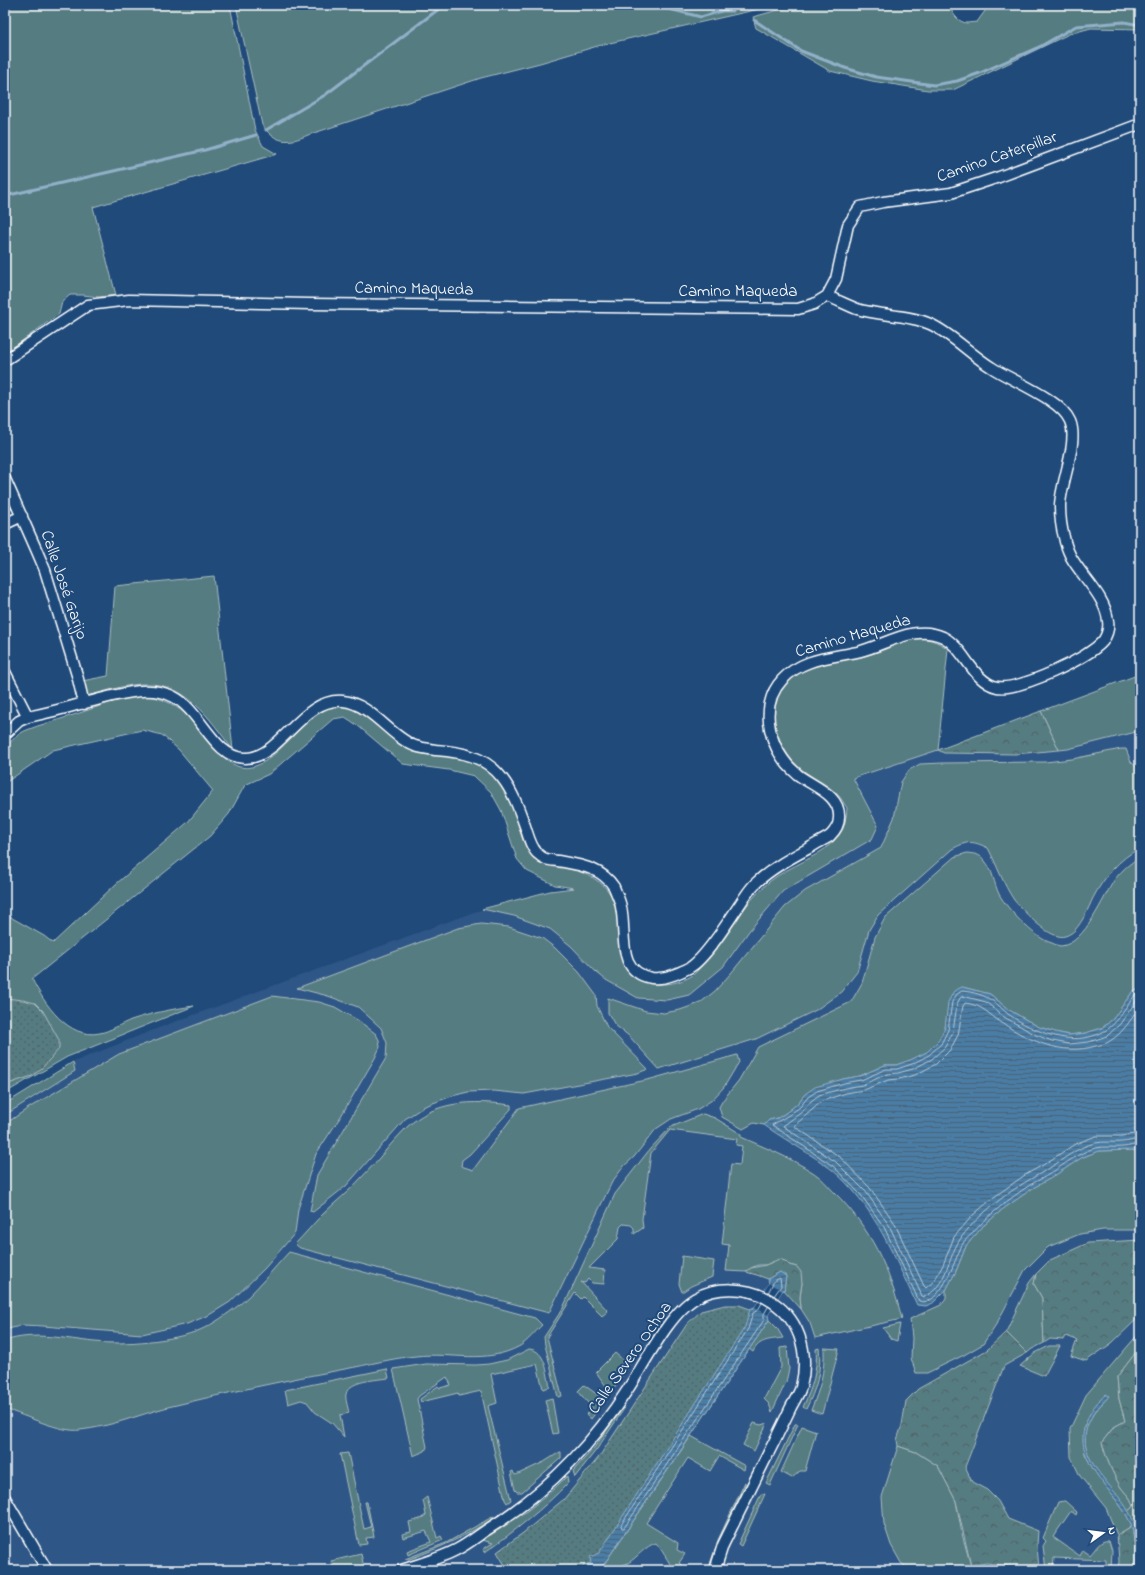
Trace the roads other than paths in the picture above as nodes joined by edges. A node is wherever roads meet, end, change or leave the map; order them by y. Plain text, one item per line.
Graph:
1 (1140, 124) edge
2 (827, 296) junction
3 (5, 360) edge
4 (5, 479) edge
5 (22, 516) junction
6 (5, 524) edge
7 (5, 672) edge
8 (84, 704) junction
9 (28, 717) junction
10 (5, 734) edge
11 (5, 1498) edge
12 (47, 1570) edge
13 (402, 1570) edge
14 (715, 1570) edge

1 - 2 street, Camino Caterpillar
2 - 3 street, Camino Maqueda
2 - 8 street, Camino Maqueda
4 - 5 street, Calle José Garijo
5 - 6 street
5 - 8 street, Calle José Garijo
7 - 9 street
8 - 9 street, Camino Maqueda
9 - 10 street
11 - 12 street
13 - 14 street, Calle Severo Ochoa

